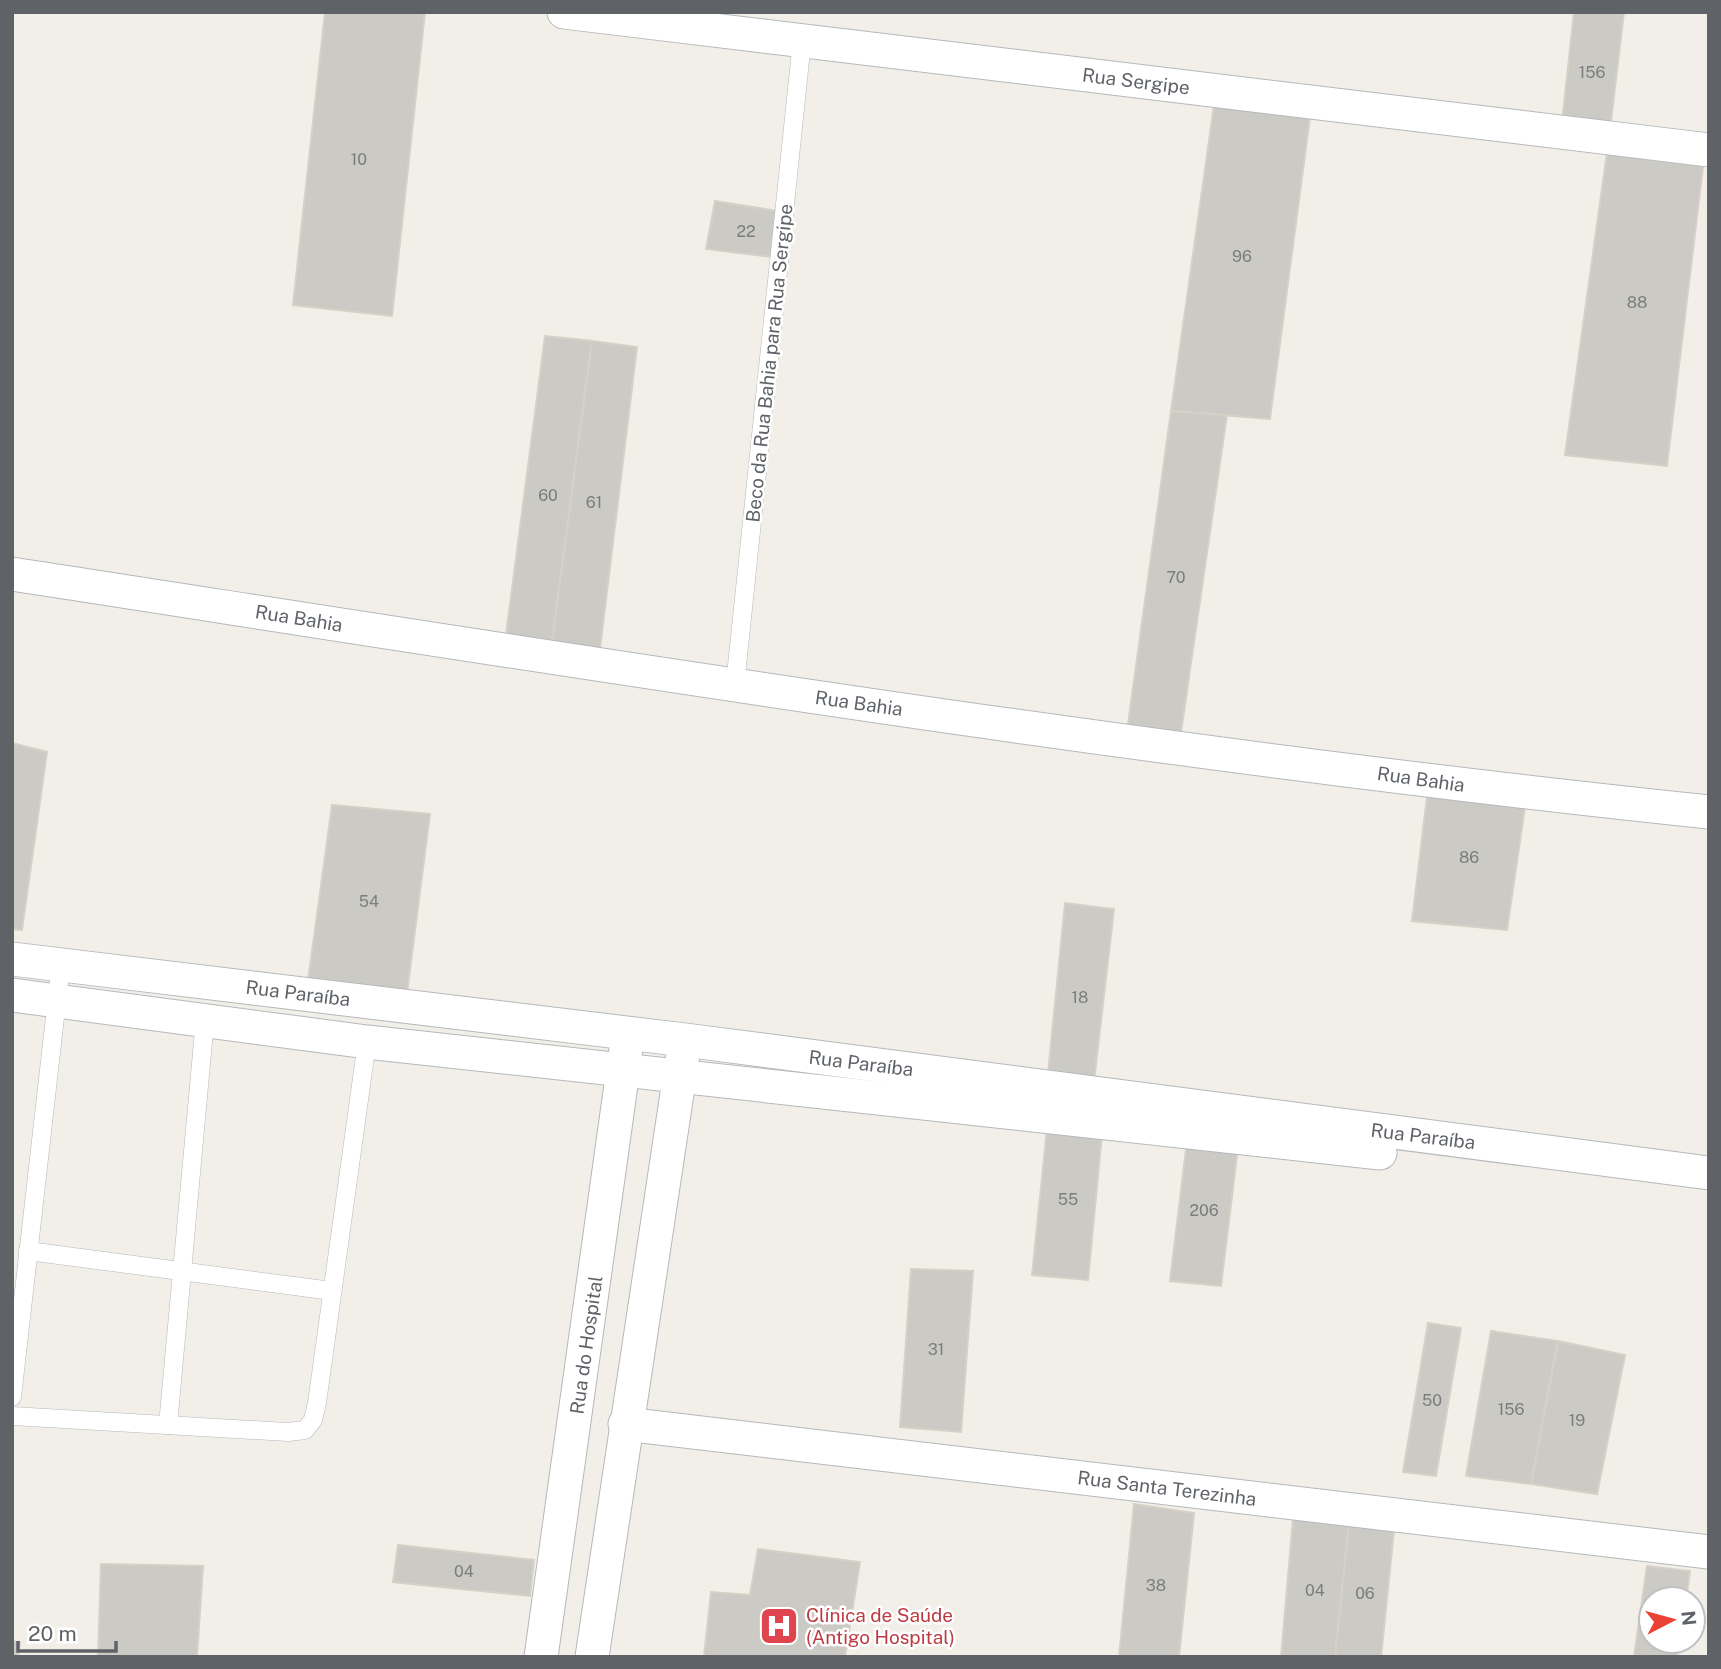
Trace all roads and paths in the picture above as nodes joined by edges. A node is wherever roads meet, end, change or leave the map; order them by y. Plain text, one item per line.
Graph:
1 (564, 12) edge
2 (802, 41) junction
3 (1709, 150) edge
4 (12, 574) edge
5 (735, 685) junction
6 (1709, 812) edge
7 (12, 959) edge
8 (61, 964) junction
9 (12, 995) edge
10 (56, 1001) junction
11 (205, 1020) junction
12 (627, 1032) junction
13 (685, 1040) junction
14 (367, 1042) junction
15 (625, 1069) junction
16 (680, 1075) junction
17 (1709, 1173) edge
18 (1709, 1190) edge
19 (28, 1251) junction
20 (181, 1272) junction
21 (332, 1291) junction
22 (12, 1397) edge
23 (12, 1416) edge
24 (625, 1424) junction
25 (168, 1425) junction
26 (1709, 1552) edge
27 (541, 1657) edge
28 (592, 1657) edge

1 - 2 street, Rua Sergipe
2 - 3 street, Rua Sergipe
2 - 5 lane, Beco da Rua Bahia para Rua Sergipe
4 - 5 street, Rua Bahia
5 - 6 street, Rua Bahia
7 - 8 street, Rua Paraíba
8 - 10 lane
8 - 12 street, Rua Paraíba
9 - 10 street, Rua Paraíba
10 - 11 street, Rua Paraíba
10 - 19 lane
11 - 14 street, Rua Paraíba
11 - 20 lane
12 - 13 street, Rua Paraíba
12 - 15 street, Rua do Hospital
13 - 16 street
13 - 17 street, Rua Paraíba
14 - 15 street, Rua Paraíba
14 - 21 lane
15 - 16 street, Rua Paraíba
15 - 27 street, Rua do Hospital
16 - 18 street, Rua Paraíba
16 - 24 street
19 - 20 lane
19 - 22 lane
20 - 21 lane
20 - 25 lane
21 - 25 lane
23 - 25 lane
24 - 26 street, Rua Santa Terezinha
24 - 28 street

